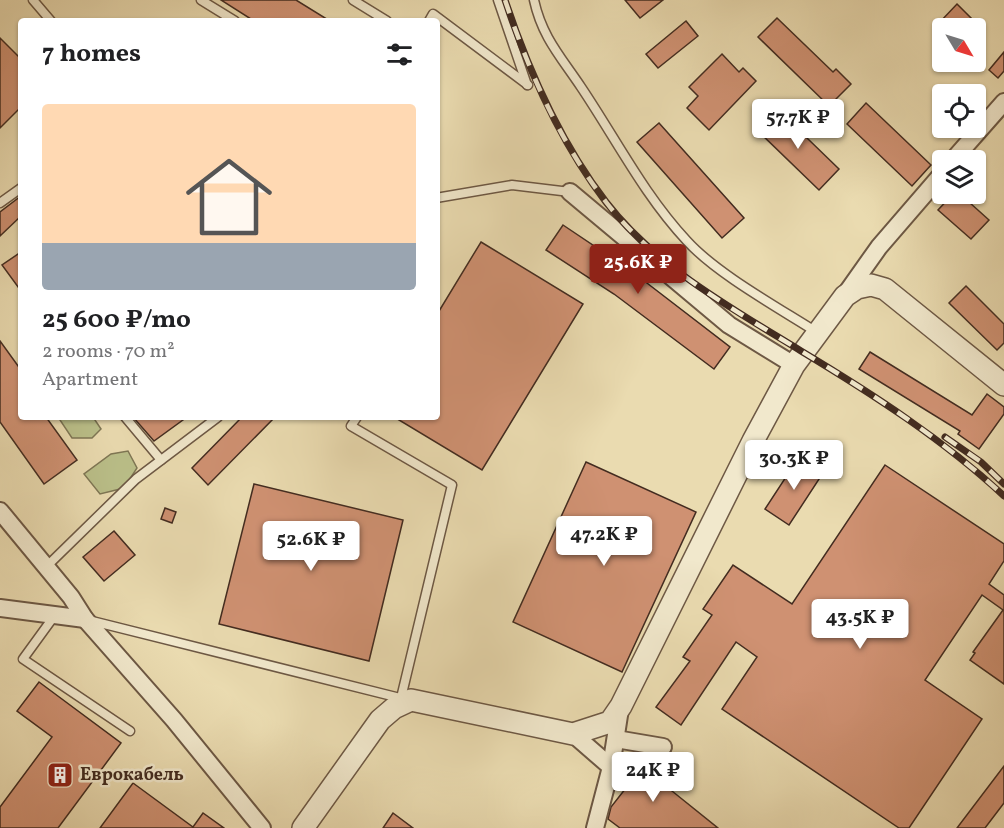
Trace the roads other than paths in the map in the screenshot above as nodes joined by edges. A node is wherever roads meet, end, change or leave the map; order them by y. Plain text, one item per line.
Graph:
1 (33, 0) edge
2 (201, 0) edge
3 (353, 0) edge
4 (498, 0) edge
5 (534, 0) edge
6 (48, 18) edge
7 (230, 18) edge
8 (382, 18) edge
9 (440, 19) edge
10 (1004, 102) edge
11 (962, 150) edge
12 (932, 186) edge
13 (18, 190) edge
14 (570, 192) joint
15 (440, 197) edge
16 (0, 203) edge
17 (868, 261) junction
18 (871, 285) junction
19 (845, 296) junction
20 (818, 334) junction
21 (794, 365) junction
22 (1004, 385) edge
23 (128, 420) edge
24 (214, 420) edge
25 (355, 420) edge
26 (161, 460) junction
27 (0, 511) edge
28 (46, 567) junction
29 (0, 608) edge
30 (55, 615) junction
31 (85, 619) junction
32 (406, 699) junction
33 (621, 706) junction
34 (130, 731) dead end
35 (573, 734) junction
36 (616, 739) junction
37 (663, 747) dead end
38 (611, 767) junction
39 (262, 828) edge
40 (303, 828) edge
41 (595, 828) edge

1 - 6 lane
2 - 7 lane
3 - 8 lane
4 - 9 lane
5 - 20 lane
10 - 11 street
12 - 17 street
13 - 16 lane
14 - 15 lane
14 - 21 street
17 - 18 street
17 - 19 street
18 - 19 street
18 - 22 street
19 - 20 street
20 - 21 street
21 - 33 street
23 - 26 lane
24 - 26 lane
25 - 32 lane
26 - 28 lane
27 - 28 street
28 - 31 street
29 - 30 street
30 - 31 street
30 - 34 lane
31 - 32 lane
31 - 39 street
32 - 35 street
32 - 40 street
33 - 35 street
33 - 36 street
35 - 38 street
36 - 37 street
36 - 38 street
38 - 41 street

